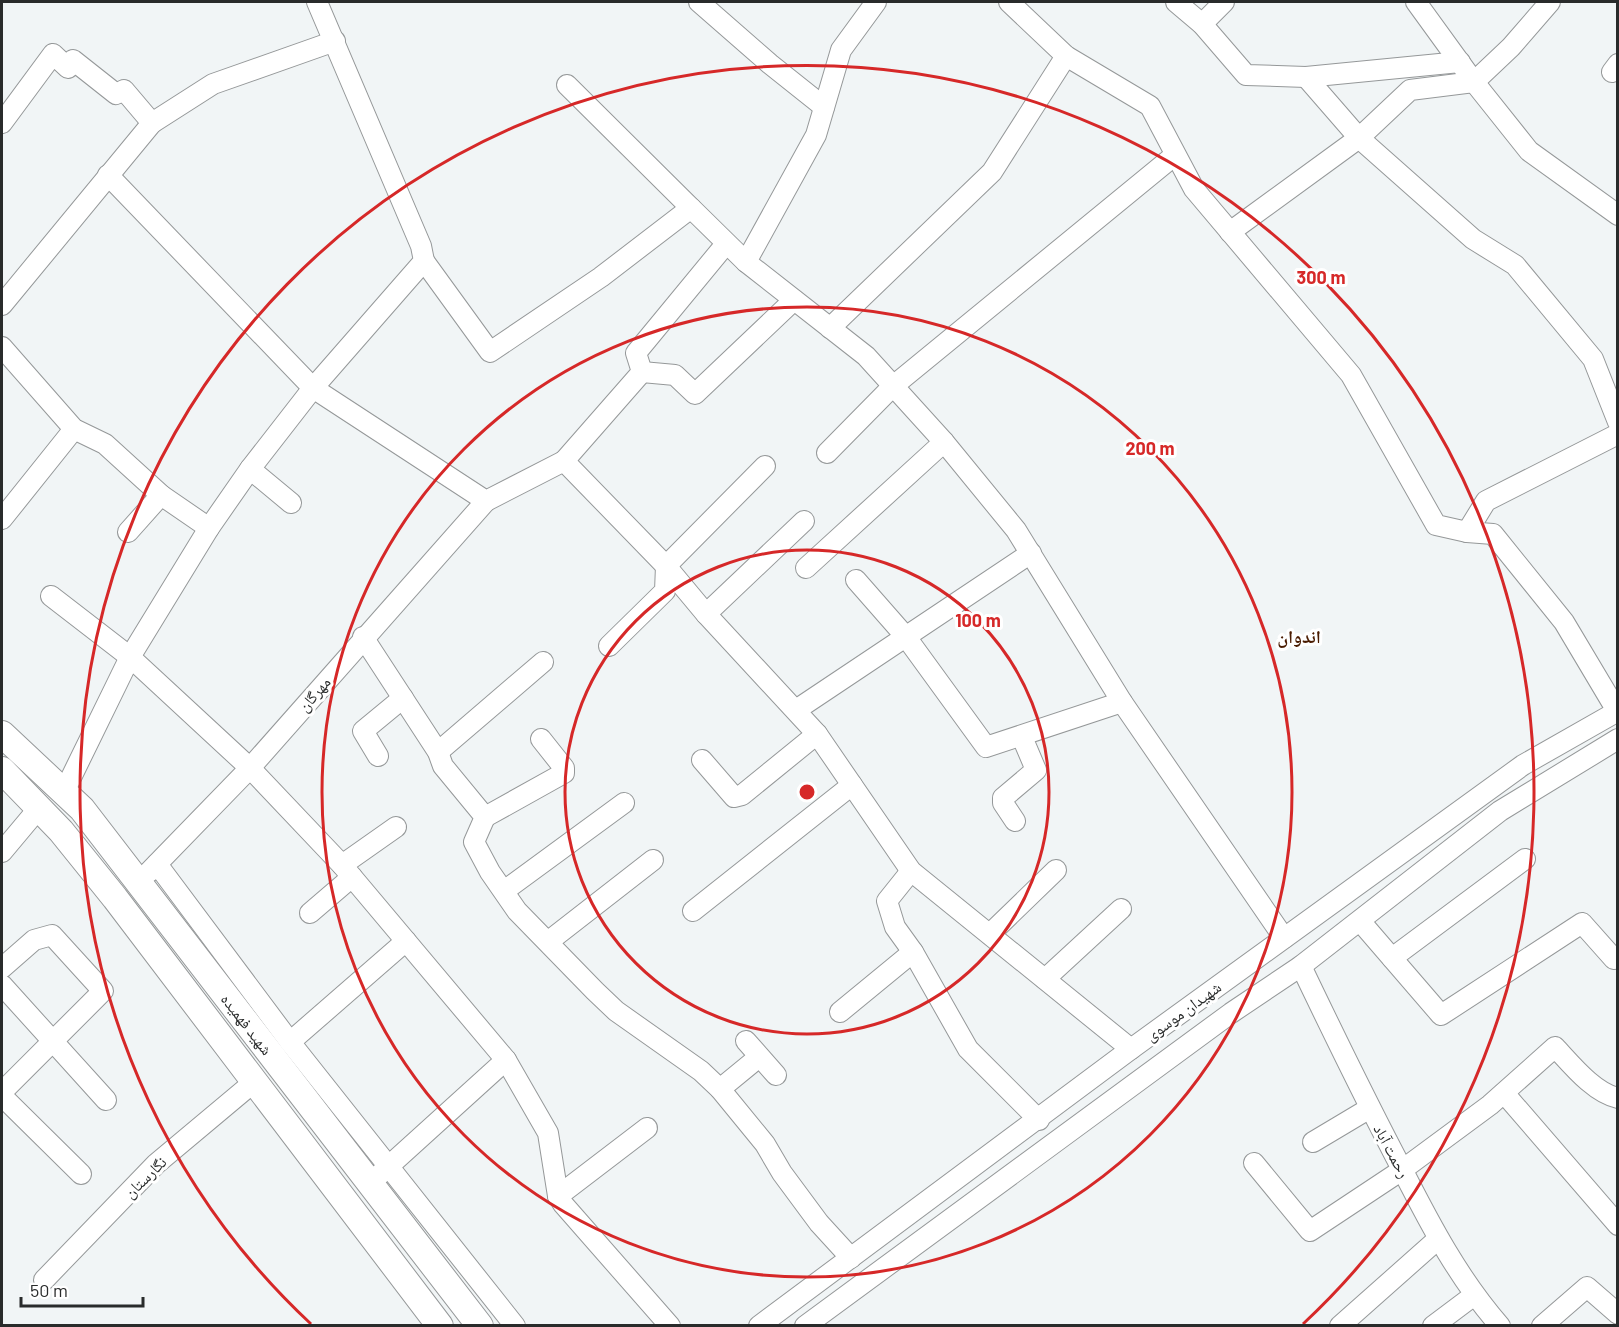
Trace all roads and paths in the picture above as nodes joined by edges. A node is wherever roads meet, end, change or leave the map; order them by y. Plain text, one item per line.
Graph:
1 (317, 2) edge
2 (699, 2) edge
3 (876, 2) edge
4 (1009, 2) edge
5 (1176, 2) edge
6 (1224, 2) edge
7 (1416, 2) edge
8 (1550, 2) edge
9 (1202, 24) junction
10 (335, 41) junction
11 (1066, 56) junction
12 (1460, 62) junction
13 (1306, 77) junction
14 (1474, 82) junction
15 (567, 85) dead end
16 (824, 107) junction
17 (2, 123) edge
18 (152, 123) junction
19 (1359, 138) junction
20 (1175, 155) junction
21 (108, 175) junction
22 (691, 208) junction
23 (1617, 215) edge
24 (1230, 232) junction
25 (725, 244) junction
26 (424, 261) junction
27 (746, 262) junction
28 (794, 300) junction
29 (2, 305) edge
30 (830, 328) junction
31 (2, 347) edge
32 (642, 372) junction
33 (892, 387) junction
34 (313, 388) junction
35 (1617, 422) edge
36 (74, 429) junction
37 (1617, 434) edge
38 (944, 442) junction
39 (826, 453) dead end
40 (564, 461) junction
41 (765, 466) dead end
42 (250, 469) junction
43 (161, 495) junction
44 (486, 501) junction
45 (291, 503) dead end
46 (2, 519) edge
47 (804, 521) dead end
48 (209, 528) junction
49 (128, 532) dead end
50 (1467, 532) junction
51 (1031, 553) junction
52 (666, 566) junction
53 (806, 568) dead end
54 (856, 580) dead end
55 (51, 596) dead end
56 (706, 614) junction
57 (363, 637) junction
58 (906, 637) junction
59 (609, 646) dead end
60 (130, 657) junction
61 (543, 662) dead end
62 (403, 698) junction
63 (1122, 702) junction
64 (796, 710) junction
65 (1617, 711) edge
66 (2, 734) edge
67 (817, 734) junction
68 (1022, 737) junction
69 (541, 739) dead end
70 (1617, 739) edge
71 (438, 752) junction
72 (378, 756) dead end
73 (702, 760) dead end
74 (250, 768) junction
75 (2, 770) edge
76 (852, 785) junction
77 (64, 792) junction
78 (624, 803) dead end
79 (38, 808) junction
80 (485, 817) junction
81 (1015, 821) dead end
82 (396, 827) dead end
83 (2, 852) edge
84 (1526, 859) dead end
85 (654, 860) dead end
86 (157, 864) junction
87 (1056, 870) dead end
88 (347, 871) junction
89 (911, 871) junction
90 (138, 883) junction
91 (504, 891) junction
92 (1120, 909) dead end
93 (693, 911) dead end
94 (310, 913) dead end
95 (1360, 921) junction
96 (990, 934) junction
97 (1284, 938) junction
98 (406, 941) junction
99 (549, 941) junction
100 (914, 952) junction
101 (1392, 958) junction
102 (1614, 959) dead end
103 (1301, 966) junction
104 (2, 968) edge
105 (1045, 979) junction
106 (214, 982) junction
107 (2, 985) edge
108 (192, 1001) junction
109 (840, 1012) dead end
110 (241, 1017) junction
111 (219, 1036) junction
112 (54, 1041) junction
113 (746, 1041) dead end
114 (290, 1042) junction
115 (1131, 1049) junction
116 (759, 1057) junction
117 (506, 1060) junction
118 (776, 1075) dead end
119 (254, 1082) junction
120 (720, 1089) junction
121 (1504, 1093) junction
122 (2, 1094) edge
123 (1617, 1098) edge
124 (106, 1100) dead end
125 (1370, 1108) junction
126 (1039, 1120) junction
127 (647, 1128) dead end
128 (1313, 1142) dead end
129 (1254, 1163) dead end
130 (1402, 1170) junction
131 (81, 1174) dead end
132 (379, 1175) junction
133 (558, 1196) junction
134 (1617, 1225) edge
135 (1438, 1239) junction
136 (850, 1258) junction
137 (44, 1280) dead end
138 (1473, 1296) junction
139 (1617, 1314) edge
140 (440, 1326) edge
141 (480, 1326) edge
142 (515, 1326) edge
143 (670, 1326) edge
144 (759, 1326) edge
145 (805, 1326) edge
146 (1340, 1326) edge
147 (1433, 1326) edge
148 (1500, 1326) edge
149 (1542, 1326) edge

1 - 10 street
2 - 16 street
3 - 16 street
4 - 11 street
5 - 9 street
6 - 9 street
7 - 12 street
8 - 14 street
9 - 13 street
10 - 18 street
10 - 26 street
11 - 20 street
11 - 30 street
12 - 13 street
12 - 14 street
13 - 19 street
14 - 19 street
14 - 23 street
15 - 22 street
16 - 27 street
17 - 18 street
18 - 21 street
19 - 24 street
19 - 35 street
20 - 24 street
20 - 33 street
21 - 29 street
21 - 34 street
22 - 25 street
22 - 26 street
24 - 50 street
25 - 27 street
25 - 32 street
26 - 34 street
27 - 28 street
28 - 30 street
28 - 32 street
30 - 33 street
31 - 36 street
32 - 40 street
33 - 38 street
33 - 39 street
34 - 42 street
34 - 44 street
36 - 43 street
36 - 46 street
37 - 50 street
38 - 51 street
38 - 53 street
40 - 44 street
40 - 52 street
41 - 52 street
42 - 45 street
42 - 48 street
43 - 48 street
43 - 49 street
44 - 57 street, مهرگان
47 - 56 street
48 - 60 street
50 - 65 street
51 - 58 street
51 - 63 street
52 - 56 street
52 - 59 street
54 - 58 street
55 - 60 street
56 - 64 street
57 - 62 street
57 - 74 street, مهرگان
58 - 64 street
58 - 68 street
60 - 74 street
60 - 77 street
61 - 71 street
62 - 71 street
62 - 72 street
63 - 68 street
63 - 97 street
64 - 67 street
65 - 97 street, شهیدان موسوی
66 - 77 main road, شهید فهمیده
67 - 73 street
67 - 76 street
68 - 81 street
69 - 80 street
70 - 95 street, شهیدان موسوی
71 - 80 street
74 - 86 street, مهرگان
74 - 88 street
75 - 79 main road, شهید فهمیده
76 - 89 street
76 - 93 street
77 - 90 main road, شهید فهمیده
78 - 91 street
79 - 83 street
79 - 108 main road, شهید فهمیده
80 - 91 street
82 - 88 street
84 - 101 street
85 - 99 street
86 - 90 street, مهرگان
86 - 114 street
87 - 96 street
88 - 94 street
88 - 98 street
89 - 96 street
89 - 100 street
90 - 106 main road, شهید فهمیده
91 - 99 street
92 - 105 street
95 - 101 street
95 - 103 street, شهیدان موسوی
96 - 105 street
97 - 115 street, شهیدان موسوی
98 - 114 street
98 - 117 street
99 - 120 street
100 - 109 street
100 - 126 street
101 - 102 street
103 - 125 street, رحمت آباد
103 - 145 street, شهیدان موسوی
104 - 112 street
105 - 115 street
106 - 108 main road
106 - 110 main road, شهید فهمیده
107 - 112 street
108 - 111 main road, شهید فهمیده
110 - 111 main road
110 - 132 main road, شهید فهمیده
111 - 119 main road, شهید فهمیده
112 - 122 street
112 - 124 street
113 - 116 street
114 - 132 street
115 - 126 street, شهیدان موسوی
116 - 118 street
116 - 120 street
117 - 132 street
117 - 133 street
119 - 137 street, نگارستان
119 - 140 main road, شهید فهمیده
120 - 136 street
121 - 123 street
121 - 130 street
121 - 134 street
122 - 131 street
125 - 128 street
125 - 130 street, رحمت آباد
126 - 136 street, شهیدان موسوی
127 - 133 street
129 - 130 street
130 - 135 street, رحمت آباد
132 - 141 main road, شهید فهمیده
132 - 142 street
133 - 143 street
135 - 138 street, رحمت آباد
135 - 146 street
136 - 144 street, شهیدان موسوی
138 - 147 street
138 - 148 street, رحمت آباد
139 - 149 street

